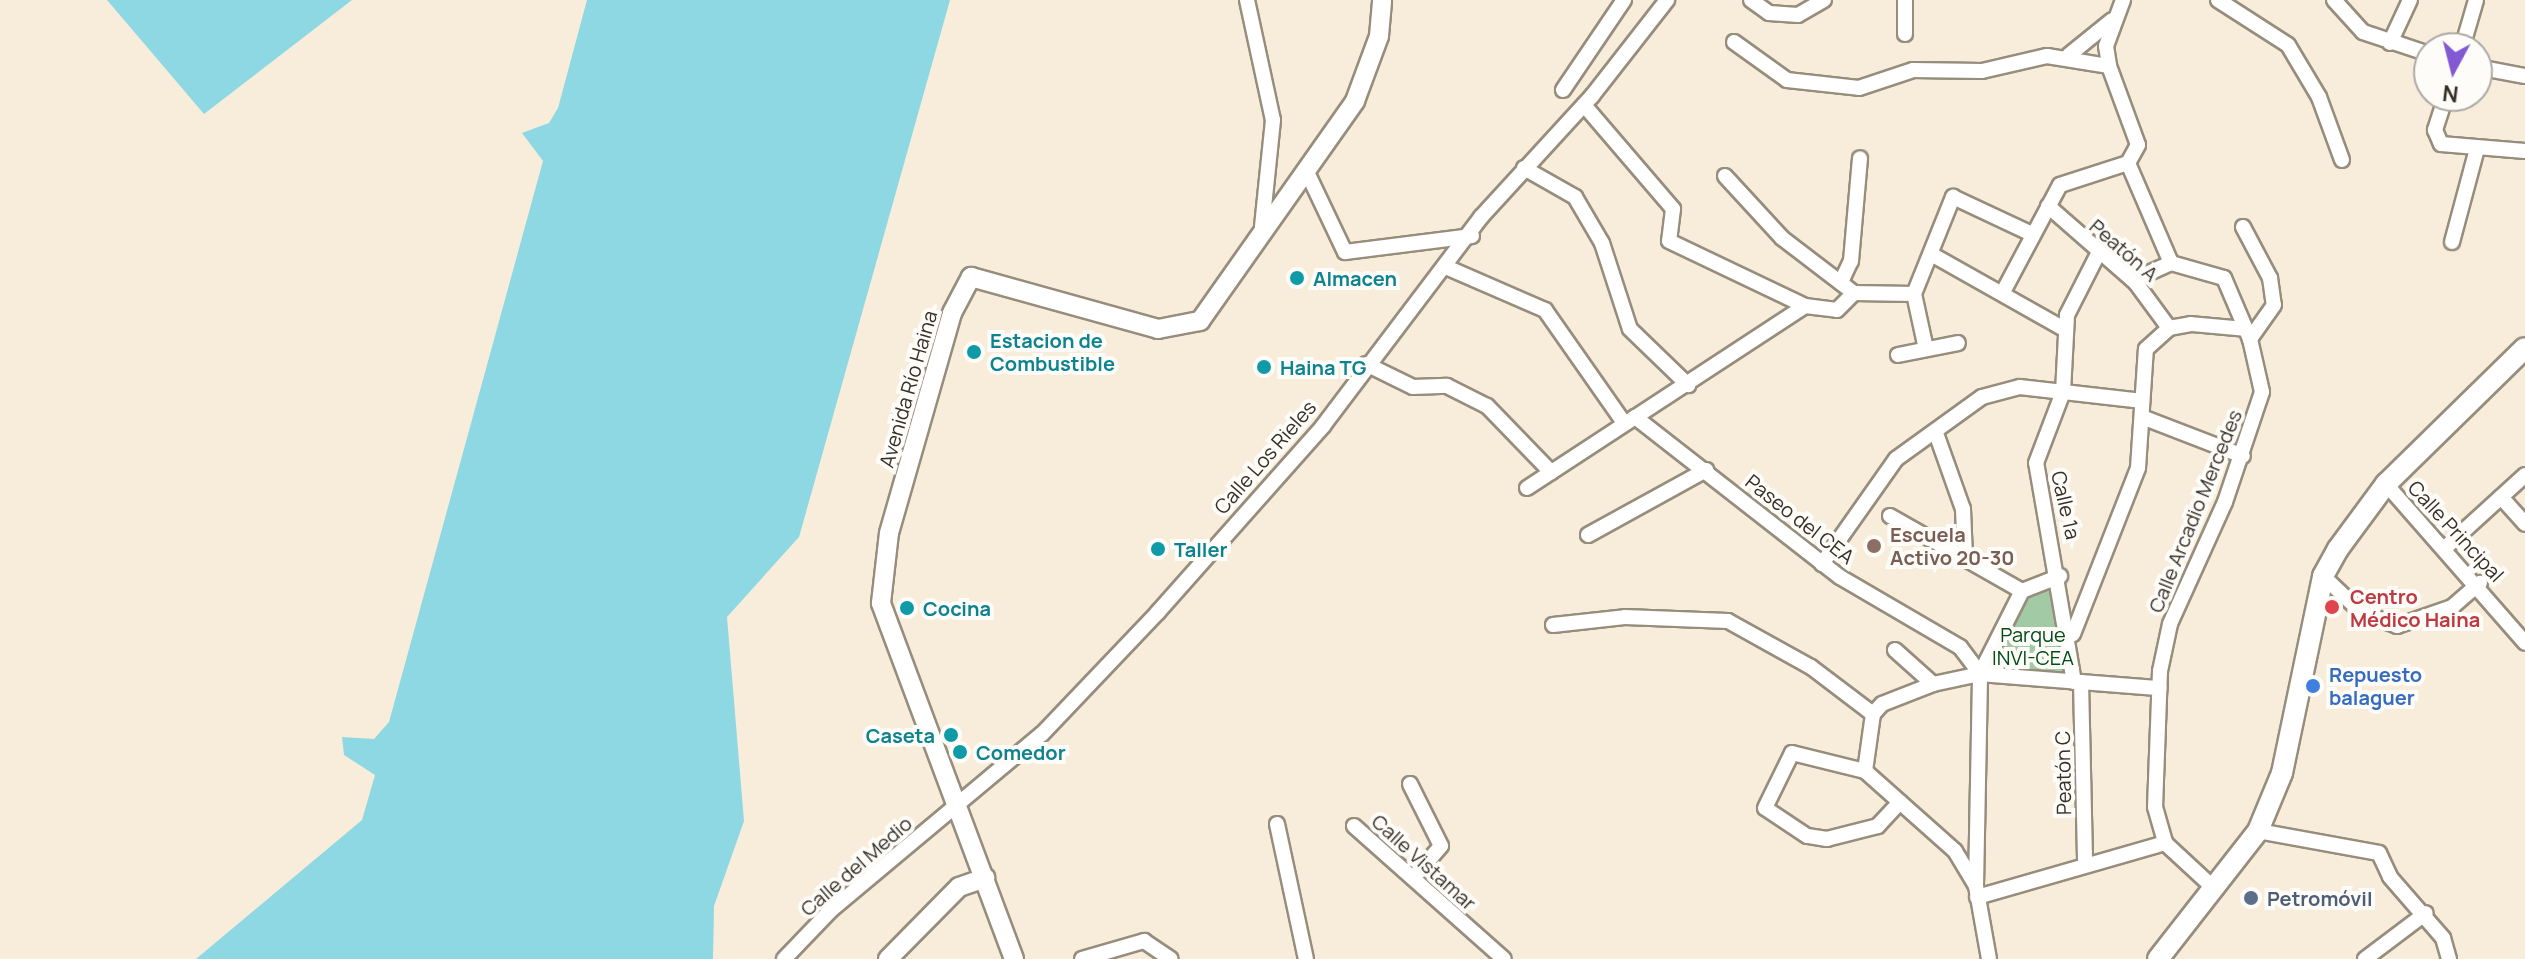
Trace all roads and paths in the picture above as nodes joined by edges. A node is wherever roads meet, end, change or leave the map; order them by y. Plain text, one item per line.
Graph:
1 (1247, 0) edge
2 (1382, 0) edge
3 (1624, 0) edge
4 (1667, 0) edge
5 (1751, 0) edge
6 (1824, 0) edge
7 (1905, 0) edge
8 (2123, 0) edge
9 (2218, 0) edge
10 (2334, 0) edge
11 (2410, 0) edge
12 (2476, 0) edge
13 (2112, 20) junction
14 (2467, 32) edge
15 (1905, 34) dead end
16 (1734, 42) dead end
17 (2390, 43) junction
18 (2413, 49) edge
19 (2069, 55) junction
20 (2109, 66) junction
21 (2493, 70) edge
22 (2525, 76) edge
23 (1563, 90) dead end
24 (1584, 105) junction
25 (2442, 112) edge
26 (2477, 149) junction
27 (2525, 151) edge
28 (1860, 158) dead end
29 (2342, 160) dead end
30 (2128, 163) junction
31 (1524, 168) junction
32 (1306, 170) junction
33 (1725, 176) dead end
34 (2048, 206) junction
35 (1262, 227) junction
36 (2243, 227) dead end
37 (2030, 233) junction
38 (1472, 236) junction
39 (2452, 242) dead end
40 (1931, 254) junction
41 (2098, 254) junction
42 (2171, 263) junction
43 (1446, 267) junction
44 (2133, 280) junction
45 (1841, 282) junction
46 (2003, 292) junction
47 (1854, 293) junction
48 (1914, 294) junction
49 (1805, 306) junction
50 (2169, 328) junction
51 (2064, 329) junction
52 (2248, 334) junction
53 (1958, 343) dead end
54 (2525, 348) edge
55 (1926, 349) junction
56 (1898, 355) dead end
57 (1366, 364) junction
58 (1688, 385) junction
59 (2063, 392) junction
60 (2142, 401) junction
61 (2142, 417) junction
62 (1630, 420) junction
63 (1937, 436) junction
64 (2243, 456) junction
65 (1706, 470) junction
66 (1551, 472) junction
67 (2525, 475) edge
68 (2386, 484) junction
69 (1527, 488) dead end
70 (2501, 497) junction
71 (1890, 516) dead end
72 (2525, 524) edge
73 (1588, 535) dead end
74 (2446, 547) junction
75 (1965, 557) junction
76 (1822, 564) junction
77 (2060, 576) junction
78 (2323, 576) junction
79 (2480, 583) junction
80 (2022, 591) junction
81 (1553, 625) dead end
82 (2071, 642) junction
83 (2525, 643) edge
84 (1895, 650) dead end
85 (1980, 674) junction
86 (2078, 682) junction
87 (1933, 684) junction
88 (2159, 688) junction
89 (1873, 714) junction
90 (1865, 771) junction
91 (1410, 784) dead end
92 (1900, 802) junction
93 (958, 805) junction
94 (1277, 824) dead end
95 (1354, 826) dead end
96 (2258, 831) junction
97 (2165, 843) junction
98 (2085, 862) junction
99 (1415, 876) junction
100 (985, 878) junction
101 (2216, 890) junction
102 (1976, 892) junction
103 (2426, 913) junction
104 (784, 959) edge
105 (888, 959) edge
106 (1014, 959) edge
107 (1082, 959) edge
108 (1171, 959) edge
109 (1306, 959) edge
110 (1504, 959) edge
111 (1989, 959) edge
112 (2158, 959) edge
113 (2365, 959) edge
114 (2449, 959) edge

1 - 35 street
2 - 32 street, Avenida Río Haina
3 - 23 street
4 - 24 street, Calle Los Rieles
5 - 6 street
7 - 15 street
8 - 13 street
9 - 29 street
10 - 17 street
11 - 17 street
12 - 14 street
13 - 19 street
13 - 20 street
16 - 19 street
17 - 18 street
19 - 20 street
20 - 30 street
21 - 22 street
24 - 31 street, Calle Los Rieles
24 - 49 street
25 - 26 street
26 - 27 street
26 - 39 street
28 - 45 street
30 - 34 street
30 - 42 street
31 - 38 street, Calle Los Rieles
31 - 58 street
32 - 35 street, Avenida Río Haina
32 - 38 street
33 - 45 street
34 - 37 street
34 - 41 street, Peatón A
35 - 93 street, Avenida Río Haina
36 - 52 street
37 - 40 street
37 - 46 street
38 - 43 street, Calle Los Rieles
40 - 46 street
40 - 48 street
41 - 44 street, Peatón A
41 - 51 street, Calle 1a
42 - 44 street
42 - 52 street, Calle Arcadio Mercedes
43 - 57 street, Calle Los Rieles
43 - 62 street, Paseo del CEA
44 - 50 street, Peatón A
45 - 47 street
46 - 51 street
47 - 48 street
47 - 49 street
48 - 55 street
49 - 58 street
50 - 52 street
50 - 60 street
51 - 59 street, Calle 1a
52 - 64 street, Calle Arcadio Mercedes
53 - 55 street
54 - 68 main road
55 - 56 street
57 - 66 street
57 - 93 street, Calle Los Rieles
58 - 62 street
59 - 60 street
59 - 63 street
59 - 77 street, Calle 1a
60 - 61 street
61 - 64 street
61 - 82 street
62 - 65 street, Paseo del CEA
62 - 66 street
63 - 75 street
63 - 76 street
64 - 88 street, Calle Arcadio Mercedes
65 - 73 street
65 - 76 street, Paseo del CEA
66 - 69 street
67 - 70 street
68 - 74 street, Calle Principal
68 - 78 main road
70 - 72 street
70 - 74 street
71 - 75 street
74 - 79 street, Calle Principal
75 - 80 street
76 - 85 street, Paseo del CEA
77 - 80 street
77 - 82 street, Calle 1a
78 - 79 street
78 - 96 main road
79 - 83 street, Calle Principal
80 - 85 street
81 - 89 street
82 - 86 street, Calle 1a
84 - 87 street
85 - 86 street
85 - 87 street
85 - 102 street
86 - 88 street
86 - 98 street, Peatón C
87 - 89 street
88 - 97 street, Calle Arcadio Mercedes
89 - 90 street
90 - 92 street
90 - 92 street
91 - 99 street
92 - 102 street
93 - 100 street, Avenida Río Haina
93 - 104 street, Calle del Medio
94 - 109 street
95 - 99 street, Calle Vistamar
96 - 101 main road
96 - 103 street
97 - 98 street
97 - 101 street
98 - 102 street
99 - 110 street, Calle Vistamar
100 - 105 street
100 - 106 street, Avenida Río Haina
101 - 112 main road
102 - 111 street
103 - 113 street
103 - 114 street
107 - 108 street

